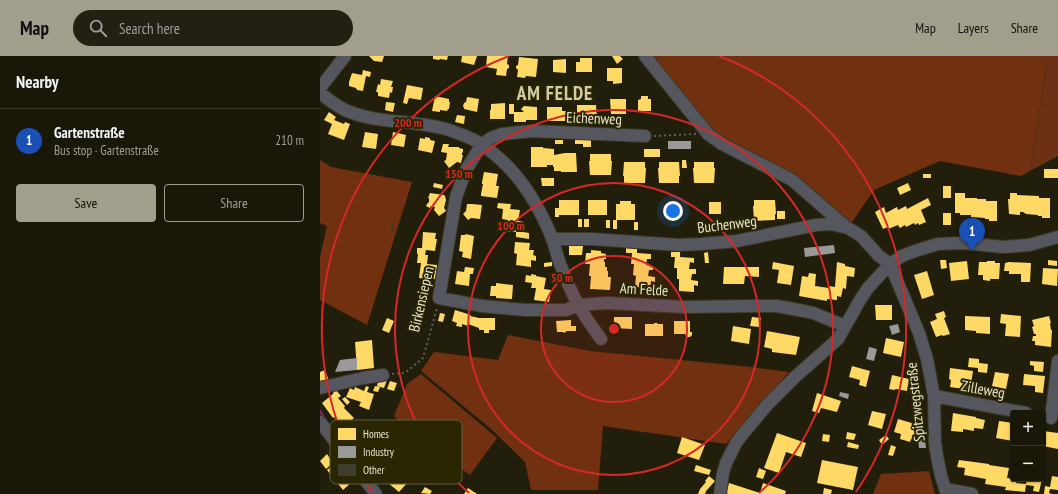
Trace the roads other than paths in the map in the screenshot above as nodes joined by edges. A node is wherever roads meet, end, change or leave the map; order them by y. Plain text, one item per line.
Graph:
1 (345, 56) edge
2 (645, 56) edge
3 (320, 88) edge
4 (320, 93) edge
5 (645, 136) road end
6 (482, 144) junction
7 (848, 228) junction
8 (1058, 237) edge
9 (552, 239) junction
10 (890, 264) junction
11 (439, 298) joint
12 (578, 305) junction
13 (845, 326) junction
14 (600, 339) dead end
15 (1058, 361) edge
16 (383, 375) road end
17 (320, 388) edge
18 (934, 396) junction
19 (1010, 410) edge
20 (1051, 417) edge
21 (320, 422) edge
22 (330, 435) edge
23 (368, 484) edge
24 (946, 492) edge
25 (376, 494) edge
26 (720, 494) edge
27 (972, 494) edge

1 - 3 street
2 - 7 street
4 - 6 street
5 - 6 street, Eichenweg
6 - 9 street
6 - 11 street, Birkensiepen
7 - 9 street, Buchenweg
7 - 10 street, Buchenweg
8 - 10 street
9 - 12 street
10 - 13 street
10 - 18 street, Spitzwegstraße
11 - 12 street, Am Felde
12 - 13 street, Am Felde
12 - 14 street
13 - 26 street
15 - 20 street
16 - 17 street
18 - 19 street, Zilleweg
18 - 24 street, Spitzwegstraße
21 - 22 street
23 - 25 street
24 - 27 street

